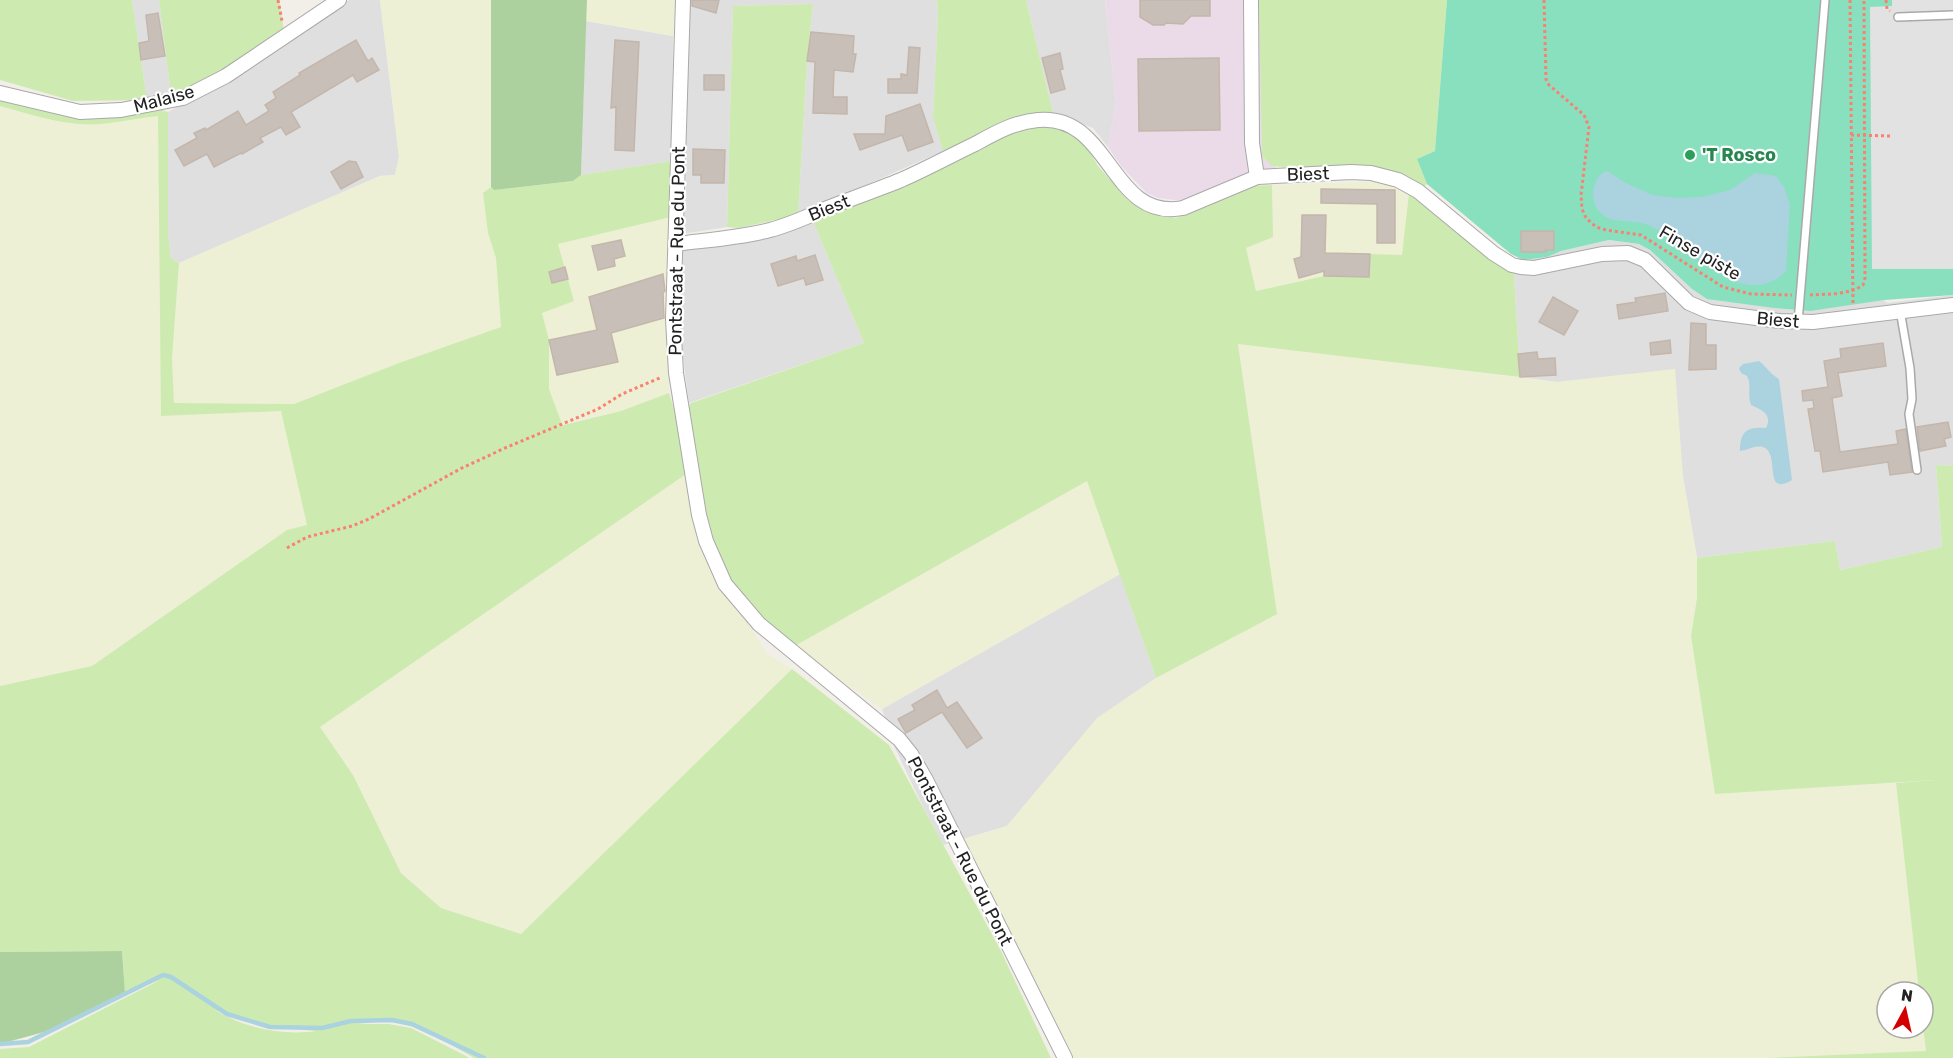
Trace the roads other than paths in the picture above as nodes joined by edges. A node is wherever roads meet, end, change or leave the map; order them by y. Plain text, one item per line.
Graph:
1 (339, 0) edge
2 (683, 0) edge
3 (1251, 0) edge
4 (1825, 0) edge
5 (1953, 15) edge
6 (1898, 17) dead end
7 (0, 93) edge
8 (1257, 177) junction
9 (676, 244) junction
10 (1953, 306) edge
11 (1900, 310) junction
12 (1798, 322) junction
13 (1917, 470) dead end
14 (1065, 1058) edge

1 - 7 street, Malaise
2 - 9 street, Pontstraat - Rue du Pont
3 - 8 street
4 - 12 lane
5 - 6 lane
8 - 9 street, Biest
8 - 12 street, Biest
9 - 14 street, Pontstraat - Rue du Pont
10 - 11 street, Biest
11 - 12 street, Biest
11 - 13 lane

